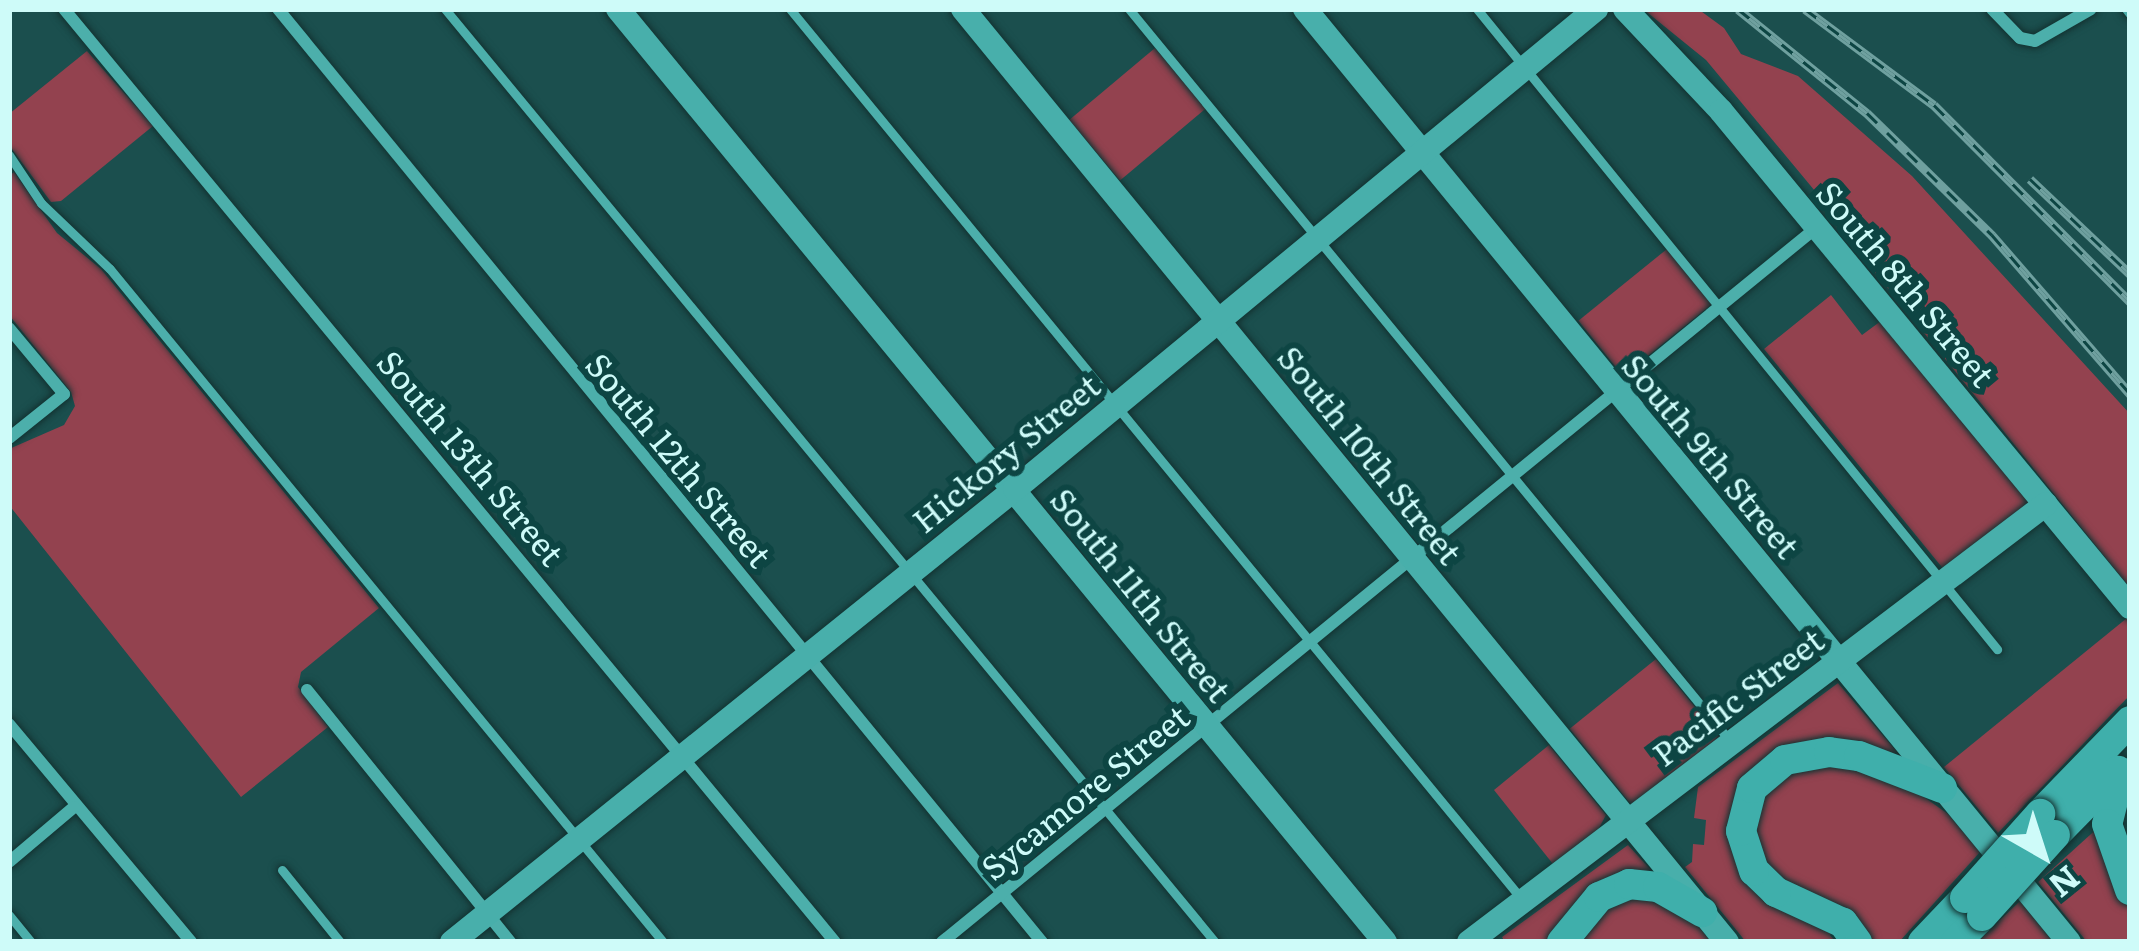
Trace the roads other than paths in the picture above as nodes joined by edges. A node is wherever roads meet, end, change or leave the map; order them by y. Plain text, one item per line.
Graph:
1 (64, 9) edge
2 (278, 9) edge
3 (445, 9) edge
4 (619, 9) edge
5 (790, 9) edge
6 (963, 9) edge
7 (1130, 9) edge
8 (1305, 9) edge
9 (1477, 9) edge
10 (1596, 9) edge
11 (1625, 9) edge
12 (1992, 9) edge
13 (2091, 9) edge
14 (1524, 69) junction
15 (1422, 153) junction
16 (9, 155) edge
17 (1818, 227) junction
18 (1321, 236) junction
19 (1721, 306) junction
20 (1219, 320) junction
21 (9, 328) edge
22 (1617, 391) junction
23 (1117, 404) junction
24 (9, 438) edge
25 (1513, 475) junction
26 (1015, 489) junction
27 (2046, 504) junction
28 (1412, 556) junction
29 (909, 573) junction
30 (1945, 580) junction
31 (2130, 607) edge
32 (1310, 643) junction
33 (1997, 649) dead end
34 (806, 654) junction
35 (1838, 661) junction
36 (307, 691) dead end
37 (2130, 722) edge
38 (9, 724) edge
39 (1206, 726) junction
40 (1730, 742) junction
41 (684, 754) junction
42 (2130, 760) edge
43 (2130, 773) edge
44 (1942, 788) junction
45 (74, 807) junction
46 (1104, 808) junction
47 (1628, 820) junction
48 (2048, 825) junction
49 (578, 839) junction
50 (9, 862) edge
51 (282, 870) dead end
52 (2130, 890) edge
53 (1002, 893) junction
54 (1523, 901) junction
55 (1973, 907) junction
56 (1702, 912) junction
57 (487, 914) junction
58 (9, 915) edge
59 (31, 942) edge
60 (191, 942) edge
61 (340, 942) edge
62 (452, 942) edge
63 (510, 942) edge
64 (663, 942) edge
65 (835, 942) edge
66 (942, 942) edge
67 (1042, 942) edge
68 (1215, 942) edge
69 (1384, 942) edge
70 (1469, 942) edge
71 (1562, 942) edge
72 (1727, 942) edge
73 (1857, 942) edge
74 (1923, 942) edge
75 (1956, 942) edge
76 (2068, 942) edge

1 - 41 street, South 13th Street
2 - 34 street, South 12th Street
3 - 29 lane
4 - 26 street, South 11th Street
5 - 23 lane
6 - 20 street, South 10th Street
7 - 18 lane
8 - 15 street, South 9th Street
9 - 14 lane
10 - 14 street, Hickory Street
11 - 17 street, South 8th Street
12 - 13 street
14 - 15 street, Hickory Street
14 - 19 lane
15 - 18 street, Hickory Street
15 - 22 street, South 9th Street
16 - 49 lane
17 - 19 street, Sycamore Street
17 - 27 street, South 8th Street
18 - 20 street, Hickory Street
18 - 25 lane
19 - 22 street, Sycamore Street
19 - 30 lane
20 - 23 street, Hickory Street
20 - 28 street, South 10th Street
21 - 24 street
22 - 25 street, Sycamore Street
22 - 35 street, South 9th Street
23 - 26 street, Hickory Street
23 - 32 lane
25 - 28 street, Sycamore Street
25 - 40 lane
26 - 29 street, Hickory Street
26 - 39 street, South 11th Street
27 - 30 street, Pacific Street
27 - 31 street, South 8th Street
28 - 32 street, Sycamore Street
28 - 47 street, South 10th Street
29 - 34 street, Hickory Street
29 - 46 lane
30 - 33 lane
30 - 35 street, Pacific Street
32 - 39 street, Sycamore Street
32 - 54 lane
34 - 41 street, Hickory Street
34 - 53 street, South 12th Street
35 - 40 street, Pacific Street
35 - 44 street, South 9th Street
36 - 57 street
37 - 48 highway
38 - 45 street
39 - 46 street, Sycamore Street
39 - 69 street, South 11th Street
40 - 47 street, Pacific Street
41 - 49 street, Hickory Street
41 - 65 street, South 13th Street
42 - 48 highway
43 - 52 highway
44 - 73 highway
44 - 76 street, South 9th Street
45 - 50 street
45 - 60 street
46 - 53 street, Sycamore Street
46 - 68 lane
47 - 54 street, Pacific Street
47 - 56 street, South 10th Street
48 - 55 highway, bridge
49 - 57 street, Hickory Street
49 - 64 lane
51 - 61 lane
53 - 66 street, Sycamore Street
53 - 67 street, South 12th Street
54 - 70 street, Pacific Street
55 - 74 highway
55 - 75 highway
56 - 71 highway
56 - 72 street, South 10th Street
57 - 62 street, Hickory Street
57 - 63 street
58 - 59 lane

